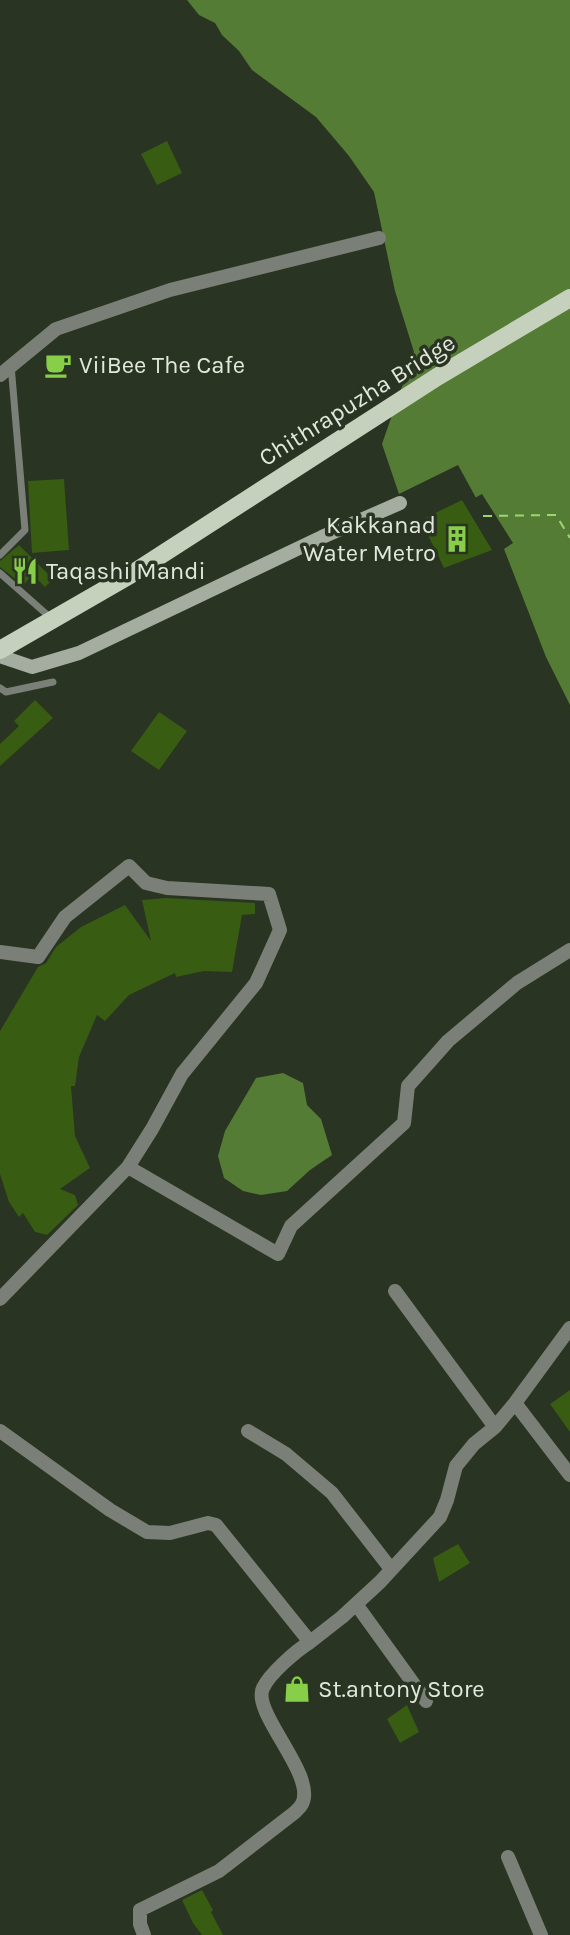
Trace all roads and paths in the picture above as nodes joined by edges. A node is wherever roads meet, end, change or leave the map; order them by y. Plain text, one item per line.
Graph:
1 (379, 237) dead end
2 (570, 298) edge
3 (11, 364) junction
4 (0, 374) edge
5 (400, 503) dead end
6 (0, 555) edge
7 (0, 573) edge
8 (52, 620) junction
9 (0, 653) edge
10 (53, 682) dead end
11 (0, 688) edge
12 (570, 950) edge
13 (0, 952) edge
14 (128, 1167) junction
15 (395, 1291) dead end
16 (0, 1298) edge
17 (570, 1328) edge
18 (515, 1403) junction
19 (495, 1427) junction
20 (0, 1431) edge
21 (248, 1432) dead end
22 (570, 1475) edge
23 (391, 1569) junction
24 (356, 1604) junction
25 (310, 1642) junction
26 (426, 1701) dead end
27 (508, 1857) dead end
28 (144, 1935) edge
29 (541, 1935) edge

1 - 3 street
2 - 8 main road, Chithrapuzha Bridge
3 - 4 street
3 - 6 lane
5 - 9 street
7 - 8 lane
8 - 9 main road, Chithrapuzha Bridge
10 - 11 lane
12 - 14 street
13 - 14 street
14 - 16 street
15 - 19 street
17 - 18 street
18 - 19 street
18 - 22 street
19 - 23 street
20 - 25 street
21 - 23 street
23 - 24 street
24 - 25 street
24 - 26 street
25 - 28 street
27 - 29 street

